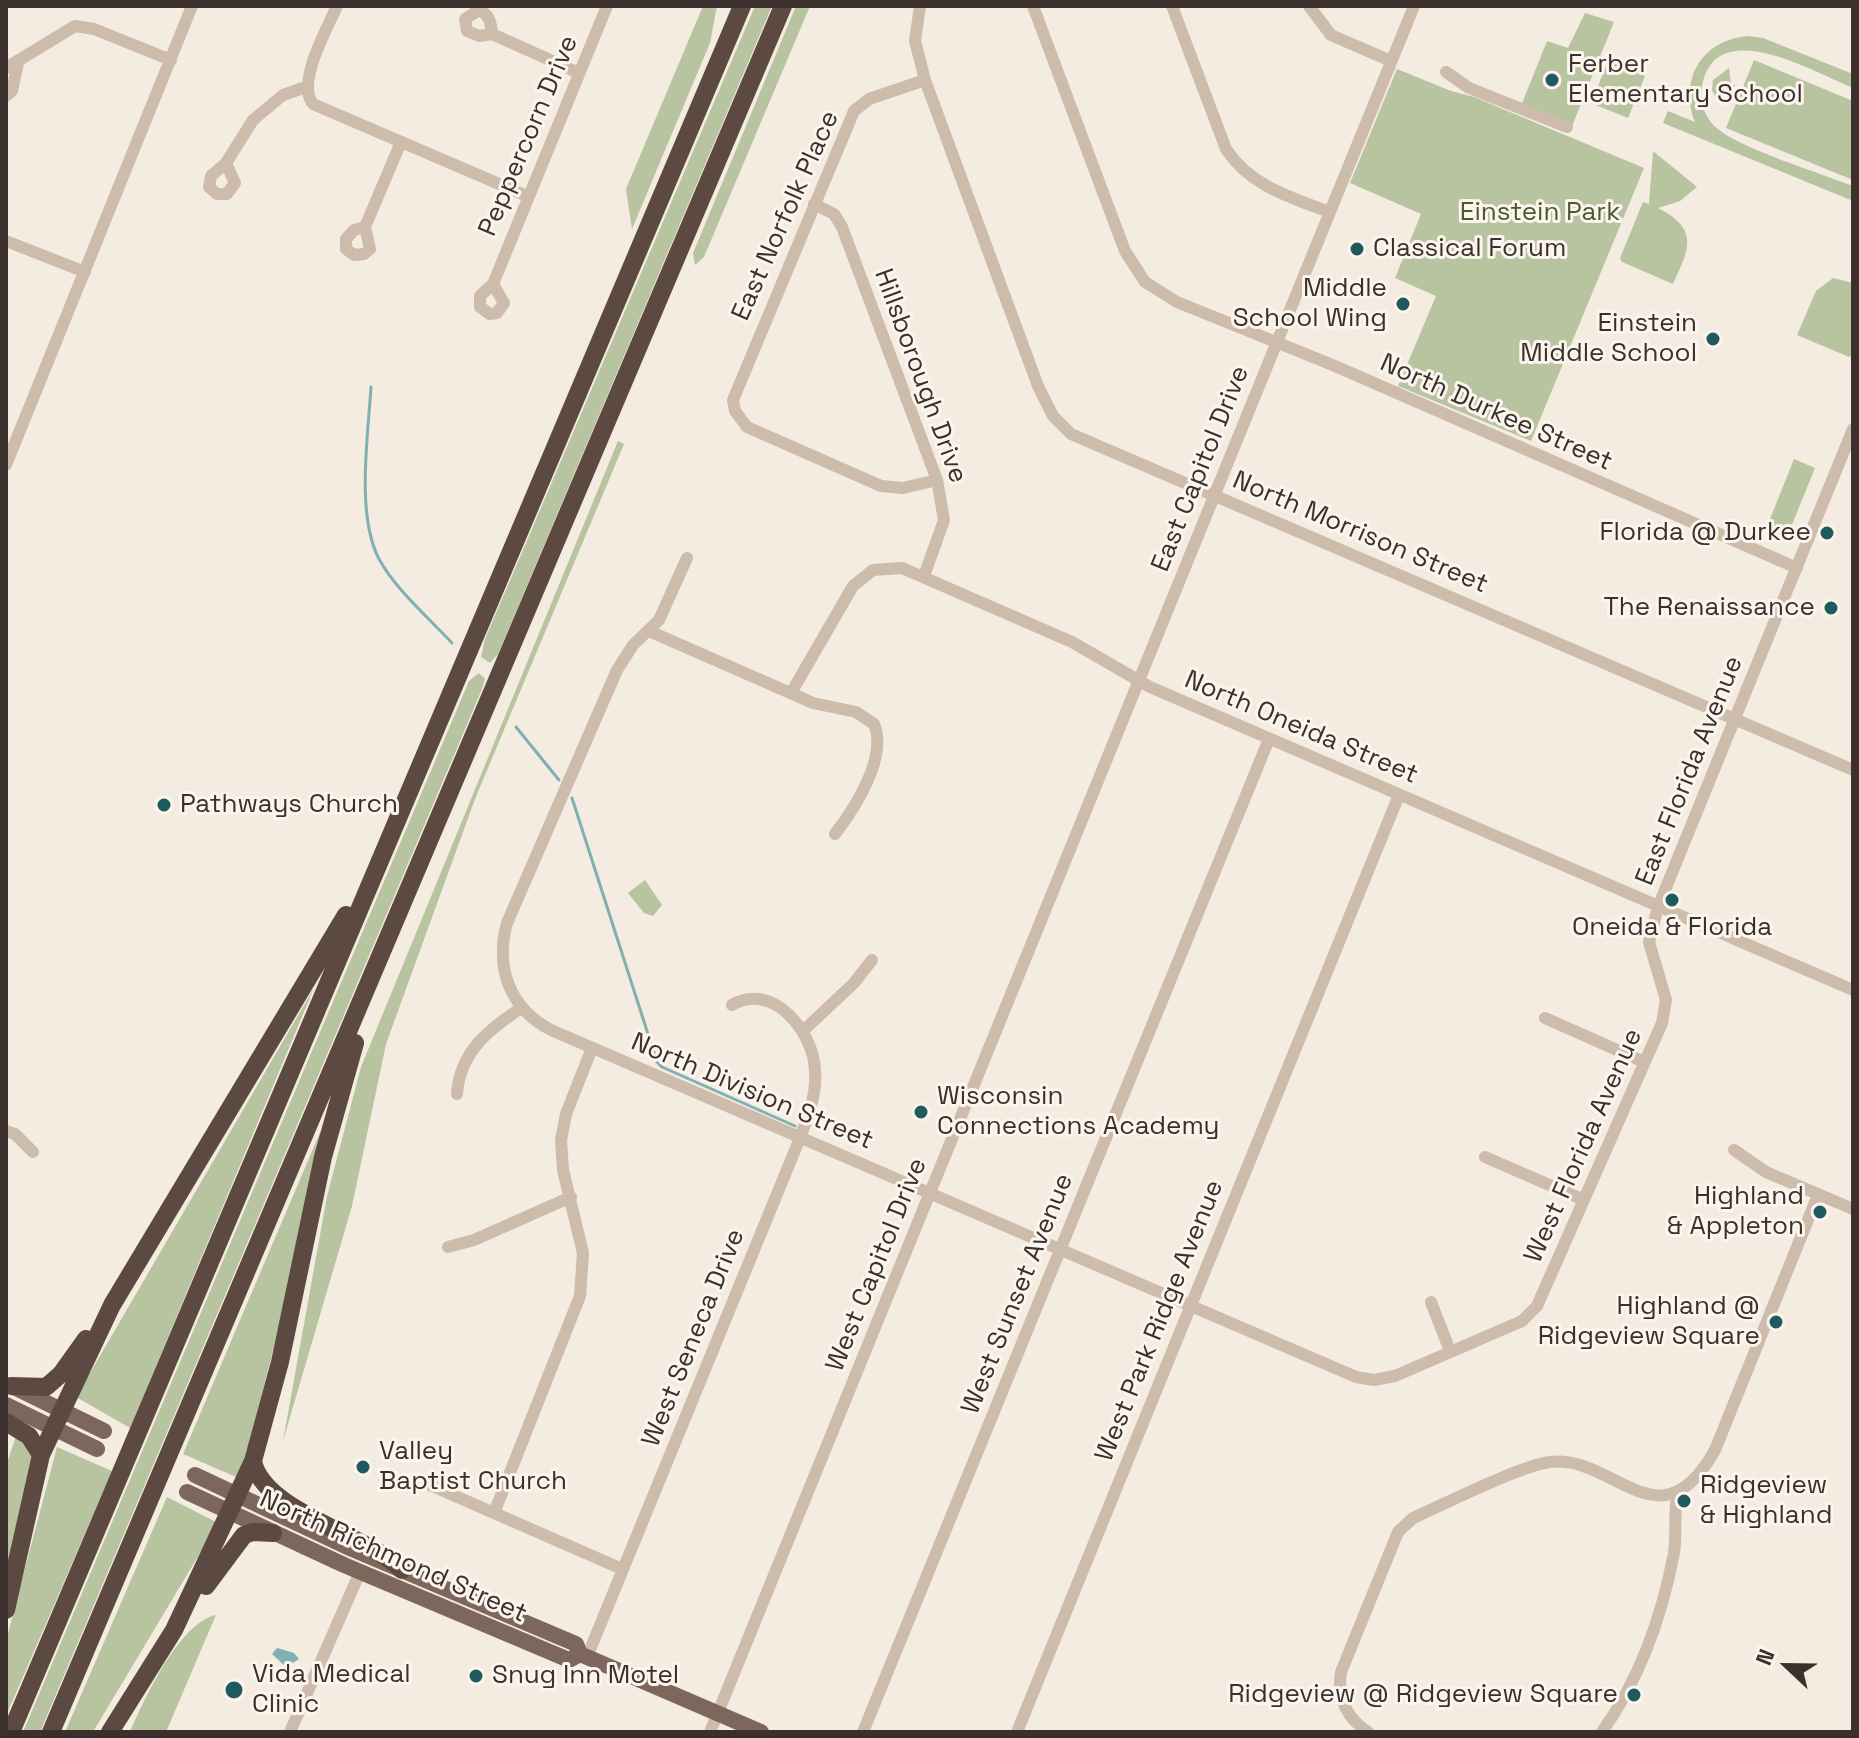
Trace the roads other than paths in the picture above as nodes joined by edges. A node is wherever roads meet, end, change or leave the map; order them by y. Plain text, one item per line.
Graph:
1 (192, 6) edge
2 (337, 6) edge
3 (607, 6) edge
4 (742, 6) edge
5 (783, 6) edge
6 (920, 6) edge
7 (1033, 6) edge
8 (1172, 6) edge
9 (1309, 6) edge
10 (1414, 6) edge
11 (492, 34) dead end
12 (171, 60) junction
13 (1391, 61) junction
14 (12, 66) edge
15 (1446, 72) dead end
16 (579, 73) junction
17 (925, 80) junction
18 (306, 87) junction
19 (6, 96) edge
20 (1567, 127) dead end
21 (401, 142) junction
22 (226, 163) dead end
23 (527, 196) junction
24 (814, 204) junction
25 (1329, 212) junction
26 (365, 227) dead end
27 (6, 241) edge
28 (85, 272) junction
29 (493, 284) dead end
30 (1277, 341) junction
31 (1853, 429) edge
32 (6, 465) edge
33 (937, 480) junction
34 (1214, 495) junction
35 (687, 558) dead end
36 (1797, 568) junction
37 (924, 576) junction
38 (649, 631) junction
39 (1138, 682) junction
40 (791, 693) junction
41 (1734, 719) junction
42 (1269, 739) junction
43 (1853, 770) edge
44 (1399, 795) junction
45 (398, 822) junction
46 (835, 834) dead end
47 (1658, 907) junction
48 (378, 960) junction
49 (872, 960) dead end
50 (1853, 990) edge
51 (732, 1005) dead end
52 (521, 1008) junction
53 (1545, 1018) dead end
54 (803, 1031) junction
55 (592, 1048) junction
56 (1644, 1062) junction
57 (457, 1094) dead end
58 (6, 1131) edge
59 (800, 1138) junction
60 (1734, 1150) dead end
61 (33, 1152) dead end
62 (1485, 1157) dead end
63 (930, 1192) junction
64 (1818, 1195) junction
65 (1584, 1200) junction
66 (572, 1203) junction
67 (1853, 1209) edge
68 (448, 1247) dead end
69 (1060, 1249) junction
70 (1431, 1302) dead end
71 (112, 1305) junction
72 (1190, 1306) junction
73 (1450, 1351) junction
74 (8, 1385) edge
75 (6, 1405) edge
76 (61, 1410) junction
77 (6, 1422) edge
78 (53, 1428) junction
79 (104, 1431) dead end
80 (97, 1449) dead end
81 (41, 1455) junction
82 (253, 1461) junction
83 (195, 1475) dead end
84 (430, 1485) dead end
85 (187, 1492) dead end
86 (1679, 1492) junction
87 (235, 1504) junction
88 (494, 1513) junction
89 (273, 1533) junction
90 (622, 1569) junction
91 (402, 1570) junction
92 (360, 1572) junction
93 (6, 1610) edge
94 (174, 1630) junction
95 (583, 1656) junction
96 (718, 1713) junction
97 (11, 1732) edge
98 (51, 1732) edge
99 (110, 1732) edge
100 (290, 1732) edge
101 (710, 1732) edge
102 (761, 1732) edge
103 (863, 1732) edge
104 (1017, 1732) edge
105 (1368, 1732) edge
106 (1602, 1732) edge

1 - 12 street
2 - 18 street
3 - 16 street, Peppercorn Drive
4 - 45 highway
5 - 48 highway
6 - 17 street, North Morrison Street
7 - 30 street, North Durkee Street
8 - 25 street
9 - 13 street
10 - 13 street, East Capitol Drive
11 - 16 street
12 - 14 street
12 - 28 street
13 - 25 street, East Capitol Drive
14 - 19 street
15 - 20 street
16 - 23 street, Peppercorn Drive
17 - 24 street, East Norfolk Place
17 - 34 street, North Morrison Street
18 - 21 street
18 - 22 street
21 - 23 street
21 - 26 street
23 - 29 street, Peppercorn Drive
24 - 33 street, Hillsborough Drive
24 - 33 street, East Norfolk Place
25 - 30 street, East Capitol Drive
27 - 28 street
28 - 32 street
30 - 34 street, East Capitol Drive
30 - 36 street, North Durkee Street
31 - 36 street, East Florida Avenue
33 - 37 street, Hillsborough Drive
34 - 39 street, East Capitol Drive
34 - 41 street, North Morrison Street
35 - 38 street
36 - 41 street, East Florida Avenue
37 - 39 street, North Oneida Street
37 - 40 street, North Oneida Street
38 - 40 street
38 - 52 street
39 - 42 street, North Oneida Street
39 - 63 street, West Capitol Drive
40 - 46 street
41 - 43 street, North Morrison Street
41 - 47 street, East Florida Avenue
42 - 44 street, North Oneida Street
42 - 69 street, West Sunset Avenue
44 - 47 street, North Oneida Street
44 - 72 street, West Park Ridge Avenue
45 - 71 highway
45 - 97 highway
47 - 50 street, North Oneida Street
47 - 56 street, West Florida Avenue
48 - 82 highway
48 - 98 highway
49 - 54 street
51 - 54 street
52 - 55 street, North Division Street
52 - 57 street
53 - 56 street
54 - 59 street, West Seneca Drive
55 - 59 street, North Division Street
55 - 66 street
56 - 65 street, West Florida Avenue
58 - 61 street
59 - 63 street, North Division Street
59 - 90 street, West Seneca Drive
60 - 64 street
62 - 65 street
63 - 69 street, North Division Street
63 - 96 street, West Capitol Drive
64 - 67 street
64 - 86 street
65 - 73 street, West Florida Avenue
66 - 68 street
66 - 88 street
69 - 72 street, North Division Street
69 - 103 street, West Sunset Avenue
70 - 73 street
71 - 74 highway
71 - 76 highway
72 - 73 street, West Florida Avenue
72 - 104 street, West Park Ridge Avenue
74 - 76 main road
75 - 78 main road
76 - 78 highway
76 - 79 main road
77 - 81 highway
78 - 80 main road
78 - 81 highway
81 - 93 highway
82 - 87 highway
82 - 91 highway
83 - 87 main road, North Richmond Street
84 - 88 street
85 - 87 main road, North Richmond Street
86 - 105 street
86 - 106 street
87 - 89 main road, North Richmond Street
87 - 91 main road, North Richmond Street
87 - 94 highway
88 - 90 street
89 - 92 main road, North Richmond Street
89 - 94 highway
90 - 95 street, West Seneca Drive
91 - 95 main road, North Richmond Street
92 - 95 main road, North Richmond Street
92 - 100 street
94 - 99 highway
95 - 96 main road, North Richmond Street
96 - 101 street, West Capitol Drive
96 - 102 main road, North Richmond Street

